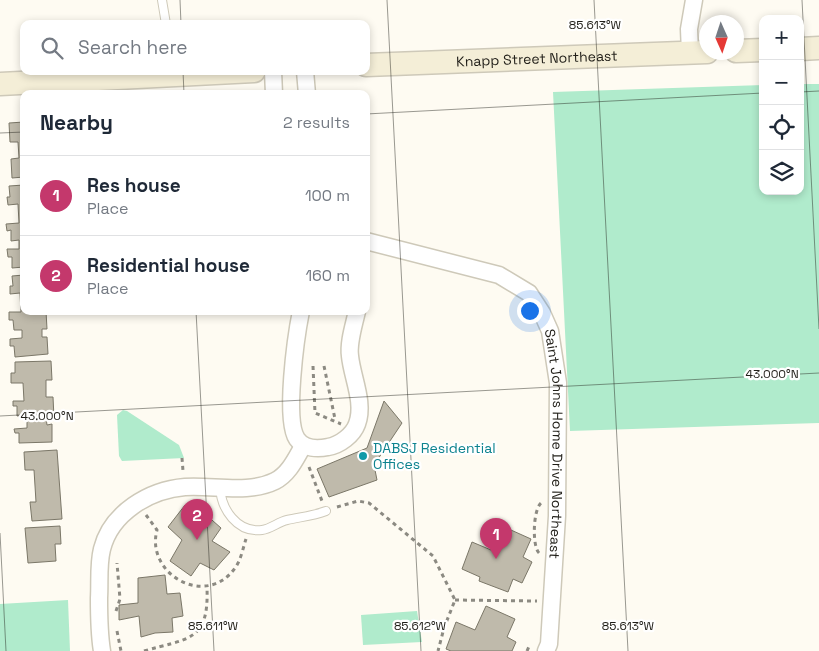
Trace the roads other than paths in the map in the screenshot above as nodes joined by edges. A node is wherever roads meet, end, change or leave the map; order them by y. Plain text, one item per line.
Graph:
1 (162, 0) edge
2 (694, 0) edge
3 (165, 20) edge
4 (819, 48) edge
5 (804, 49) edge
6 (759, 50) edge
7 (744, 51) edge
8 (699, 53) edge
9 (370, 65) edge
10 (139, 75) edge
11 (273, 75) edge
12 (305, 75) edge
13 (0, 84) edge
14 (274, 90) edge
15 (307, 90) edge
16 (370, 242) edge
17 (300, 315) edge
18 (356, 315) edge
19 (303, 446) junction
20 (220, 487) junction
21 (326, 511) road end
22 (102, 651) edge
23 (546, 651) edge

1 - 3 lane
2 - 8 street
4 - 5 main road
6 - 7 main road
8 - 9 main road, Knapp Street Northeast
10 - 13 main road
11 - 14 street
12 - 15 street
16 - 23 street, Saint Johns Home Drive Northeast
17 - 19 street
18 - 19 street
19 - 20 street
20 - 21 lane
20 - 22 street

